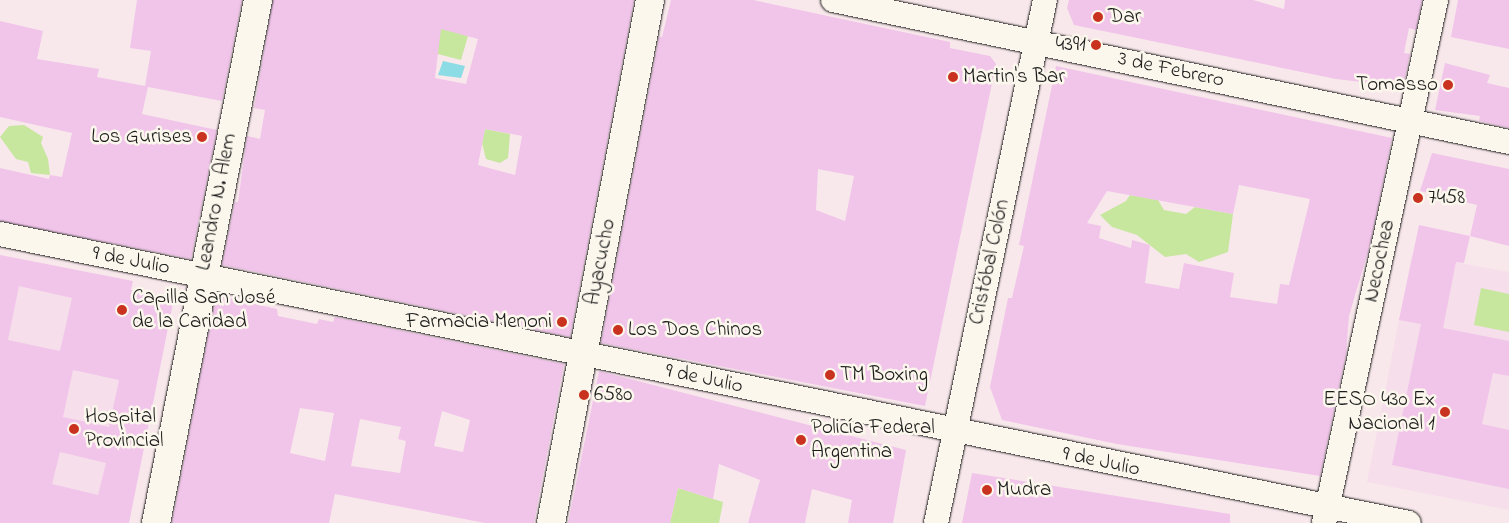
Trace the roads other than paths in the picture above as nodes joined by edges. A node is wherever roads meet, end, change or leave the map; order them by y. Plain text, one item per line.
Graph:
1 (258, 0) edge
2 (650, 0) edge
3 (833, 0) edge
4 (1045, 0) edge
5 (1436, 0) edge
6 (1036, 42) junction
7 (1410, 120) junction
8 (1509, 142) edge
9 (0, 234) edge
10 (202, 275) junction
11 (584, 354) junction
12 (955, 432) junction
13 (1326, 516) edge
14 (156, 523) edge
15 (551, 523) edge
16 (936, 523) edge
17 (1409, 523) edge

1 - 10 main road, Leandro N. Alem
2 - 11 main road, Ayacucho
3 - 6 street, 3 de Febrero
4 - 6 street, Cristóbal Colón
5 - 7 street, Necochea
6 - 7 street, 3 de Febrero
6 - 12 street, Cristóbal Colón
7 - 8 street, 3 de Febrero
7 - 13 street, Necochea
9 - 10 street, 9 de Julio
10 - 11 street, 9 de Julio
10 - 14 main road, Leandro N. Alem
11 - 12 street, 9 de Julio
11 - 15 main road, Ayacucho
12 - 13 street, 9 de Julio
12 - 16 street, Cristóbal Colón
13 - 17 street, 9 de Julio

